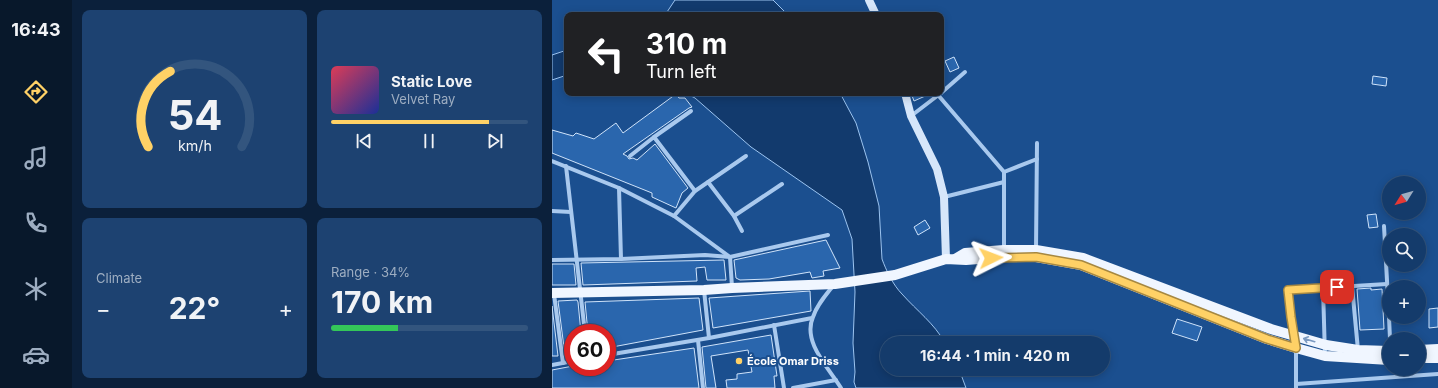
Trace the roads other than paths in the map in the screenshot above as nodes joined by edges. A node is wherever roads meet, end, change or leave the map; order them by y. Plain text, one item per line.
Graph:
1 (869, 0) edge
2 (875, 12) edge
3 (965, 72) dead end
4 (944, 90) edge
5 (906, 96) edge
6 (937, 96) edge
7 (942, 96) edge
8 (691, 111) dead end
9 (911, 116) junction
10 (654, 137) junction
11 (1037, 143) dead end
12 (630, 156) dead end
13 (746, 156) dead end
14 (1037, 159) junction
15 (552, 161) edge
16 (566, 166) junction
17 (1004, 172) junction
18 (708, 182) junction
19 (1004, 182) junction
20 (782, 184) dead end
21 (619, 188) junction
22 (695, 191) junction
23 (944, 197) junction
24 (552, 211) edge
25 (571, 212) junction
26 (674, 216) junction
27 (734, 216) junction
28 (1384, 226) dead end
29 (742, 231) dead end
30 (828, 235) dead end
31 (1004, 254) junction
32 (1036, 254) junction
33 (730, 257) junction
34 (621, 259) junction
35 (950, 259) junction
36 (552, 260) edge
37 (577, 260) junction
38 (1387, 280) edge
39 (837, 284) junction
40 (1382, 284) edge
41 (1352, 286) junction
42 (732, 288) junction
43 (1323, 288) junction
44 (704, 290) junction
45 (580, 292) junction
46 (553, 293) edge
47 (1183, 301) junction
48 (812, 318) junction
49 (584, 324) edge
50 (774, 325) junction
51 (1294, 336) junction
52 (709, 338) junction
53 (698, 340) junction
54 (1296, 348) junction
55 (1438, 349) edge
56 (1326, 350) junction
57 (1426, 350) edge
58 (1382, 352) edge
59 (616, 354) edge
60 (1358, 354) junction
61 (1426, 358) edge
62 (1438, 358) edge
63 (1382, 359) edge
64 (563, 363) joint
65 (552, 365) edge
66 (1438, 374) edge
67 (836, 380) junction
68 (1296, 386) edge
69 (703, 388) edge
70 (784, 388) edge
71 (793, 388) edge
72 (841, 388) edge

1 - 2 main road
3 - 4 street
5 - 9 main road
6 - 9 street
7 - 17 street
8 - 10 street
9 - 23 main road
10 - 12 street
10 - 22 street
11 - 14 street
13 - 18 street
14 - 17 street
14 - 32 street
15 - 16 street
16 - 21 street
16 - 25 street
17 - 19 street
18 - 22 street
18 - 27 street
19 - 23 street
19 - 31 street
20 - 27 street
21 - 26 street
21 - 34 street
22 - 26 street
23 - 35 main road
24 - 25 street
25 - 37 street
26 - 33 street
27 - 29 street
28 - 38 street
30 - 33 street
31 - 32 main road
31 - 35 main road
32 - 47 main road
33 - 34 street
33 - 42 street
34 - 37 street
35 - 39 main road
36 - 37 street
37 - 45 street
39 - 42 main road
39 - 48 street
40 - 41 street
41 - 43 street
41 - 60 street
42 - 44 main road
43 - 51 street
43 - 56 street
44 - 45 main road
44 - 52 street
45 - 46 main road
45 - 49 street
46 - 64 street
47 - 51 main road
47 - 54 main road
48 - 50 street
48 - 67 street
50 - 52 street
50 - 70 street
51 - 54 street
56 -> 51 main road
52 - 53 street
53 - 59 street
53 - 69 street
54 - 56 main road
54 - 68 street
55 - 57 main road
56 - 60 main road
58 - 60 main road
60 - 63 main road
61 - 62 main road
64 - 65 street
66 - 68 street
67 - 71 street
67 - 72 street

